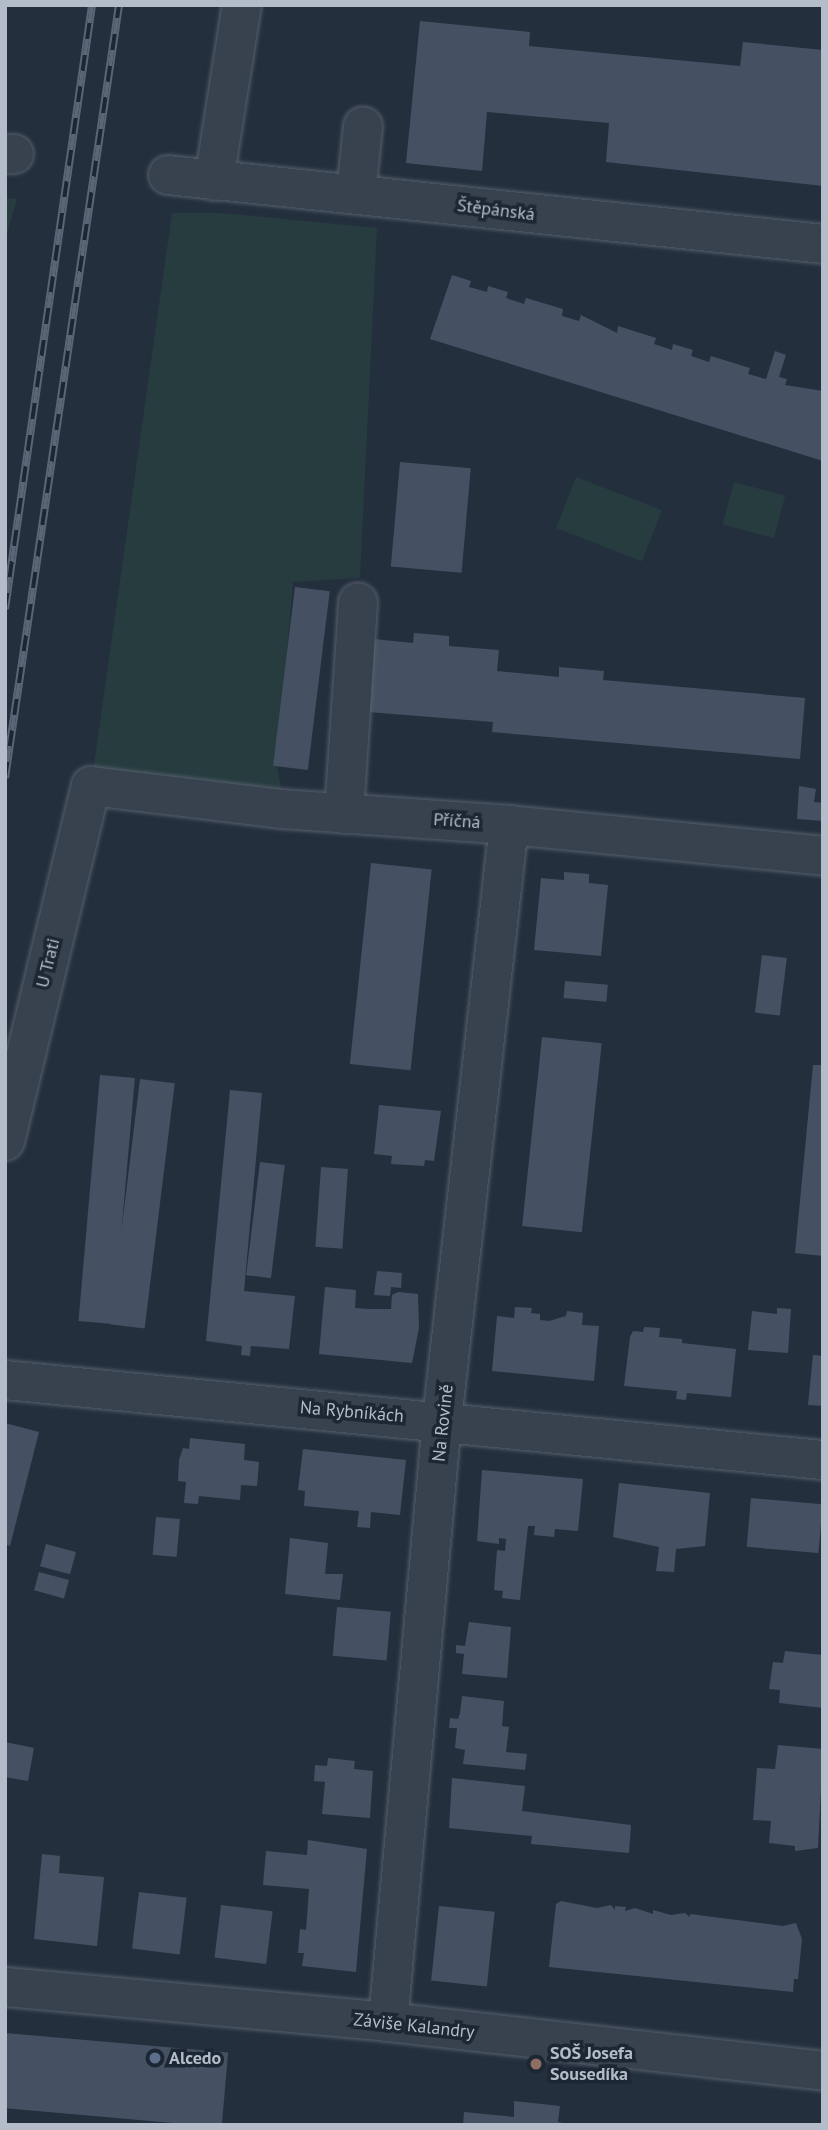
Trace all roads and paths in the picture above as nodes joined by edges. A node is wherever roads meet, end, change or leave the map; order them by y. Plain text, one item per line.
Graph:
1 (242, 5) edge
2 (363, 126) dead end
3 (169, 175) dead end
4 (214, 181) junction
5 (356, 193) junction
6 (823, 244) edge
7 (358, 602) dead end
8 (91, 786) joint
9 (344, 814) junction
10 (509, 825) junction
11 (823, 856) edge
12 (5, 1141) edge
13 (5, 1380) edge
14 (442, 1420) junction
15 (823, 1460) edge
16 (5, 1987) edge
17 (388, 2022) junction
18 (823, 2071) edge

1 - 4 street
2 - 5 street
3 - 4 street, Štěpánská
4 - 5 street, Štěpánská
5 - 6 street, Štěpánská
7 - 9 street
8 - 9 street, Příčná
8 - 12 street, U Trati
9 - 10 street, Příčná
10 - 11 street, Příčná
10 - 14 street, Na Rovině
13 - 14 street, Na Rybníkách
14 - 15 street, Na Rybníkách
14 - 17 street, Na Rovině
16 - 17 street, Záviše Kalandry
17 - 18 street, Záviše Kalandry

